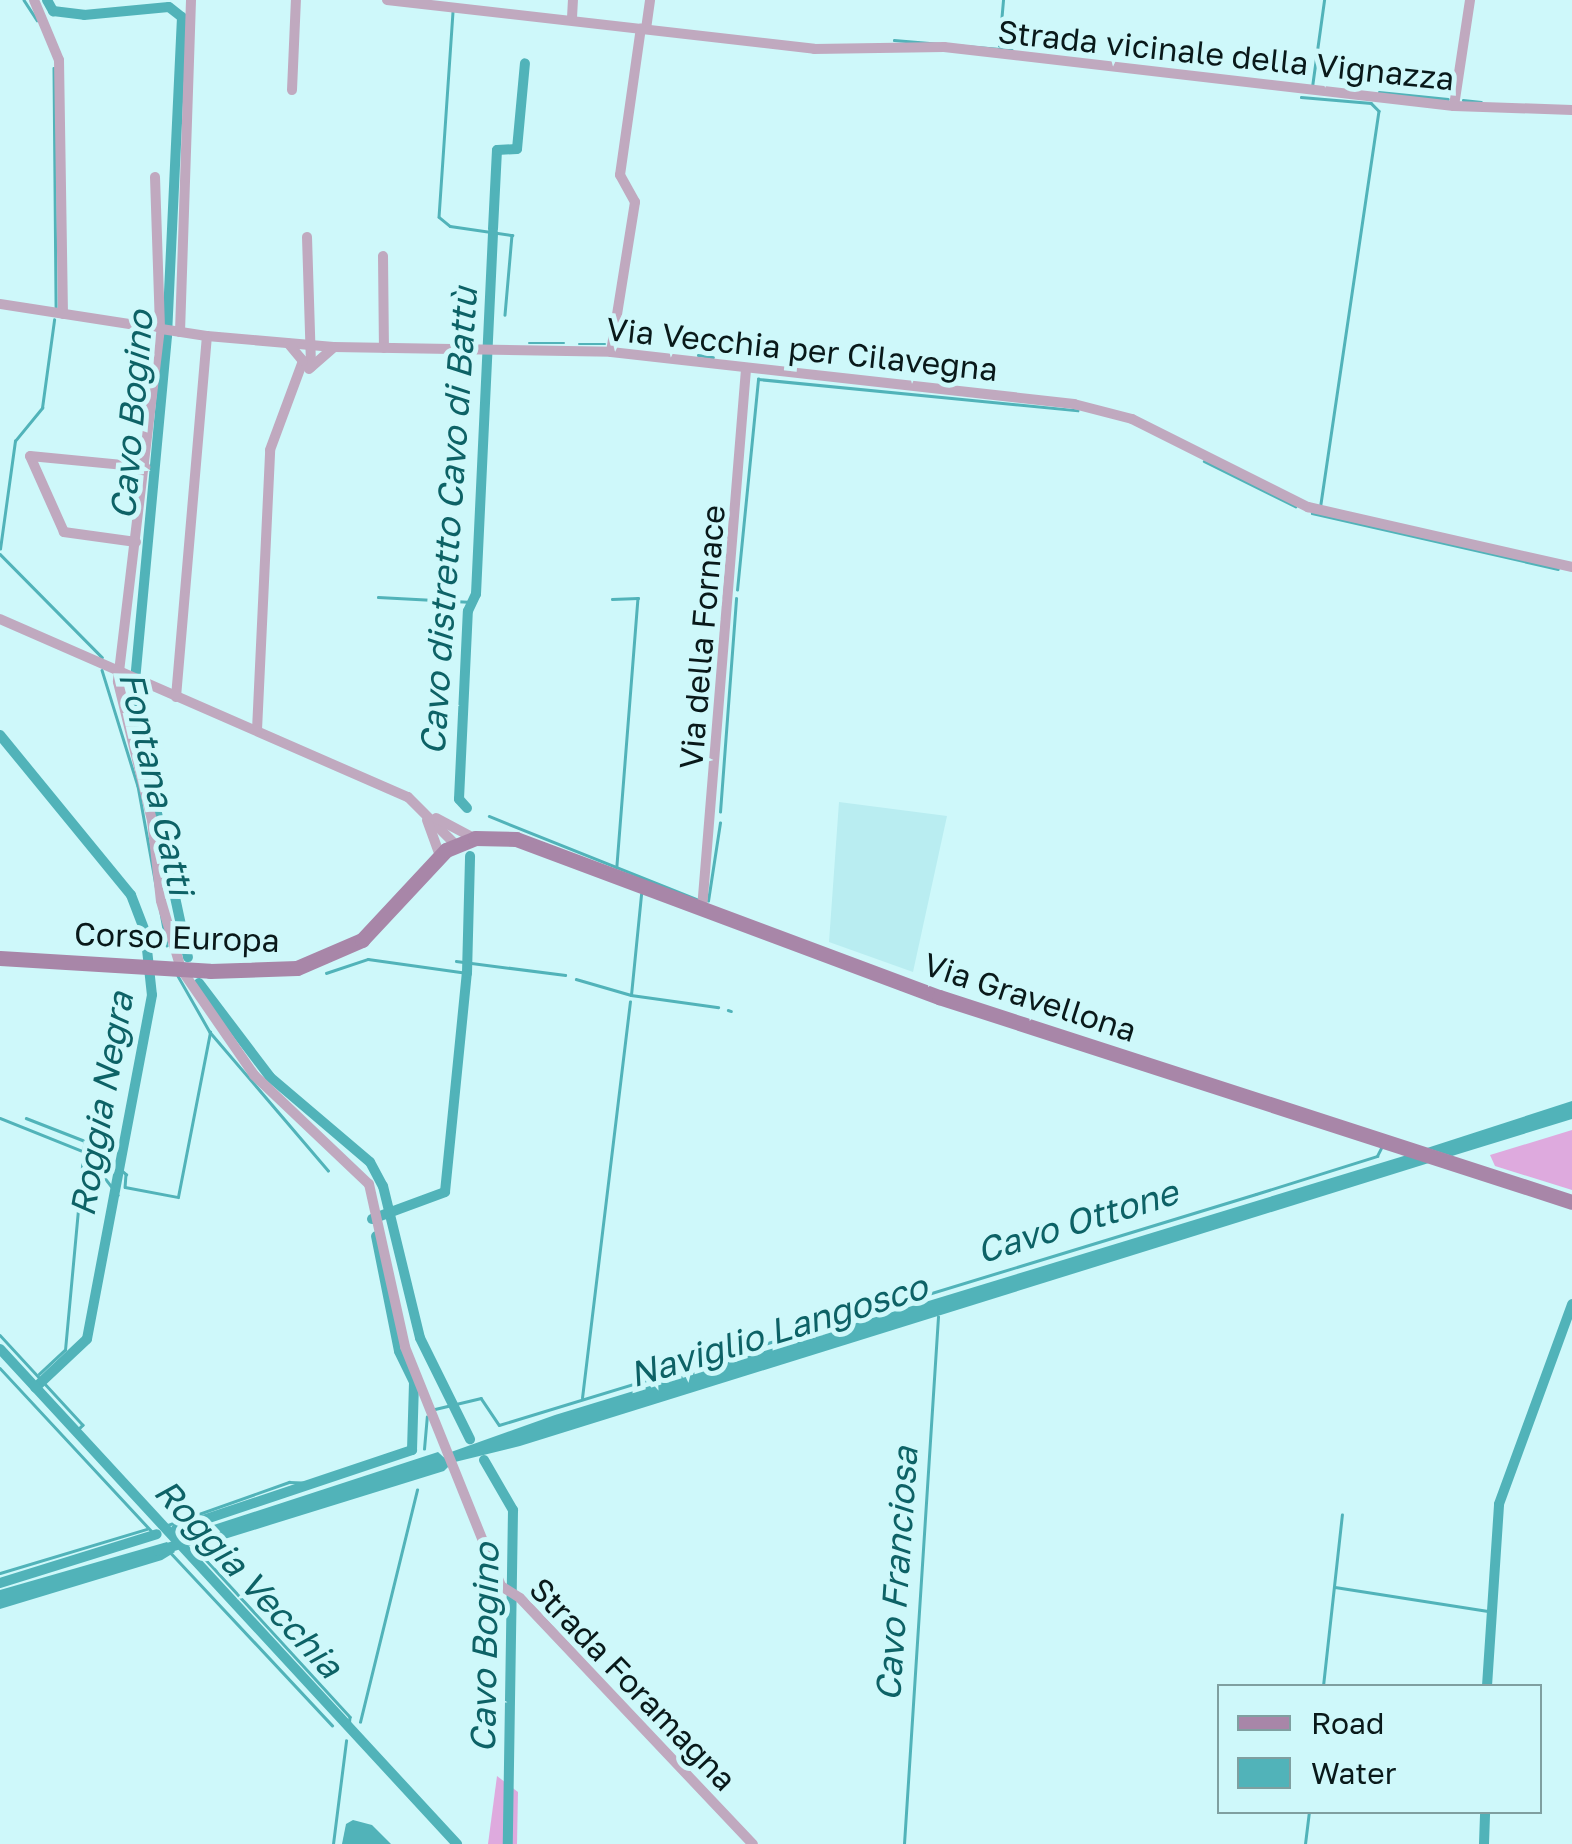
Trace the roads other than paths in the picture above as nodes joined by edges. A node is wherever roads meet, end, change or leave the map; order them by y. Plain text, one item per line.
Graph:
1 (34, 0) edge
2 (192, 0) edge
3 (296, 0) edge
4 (387, 0) edge
5 (573, 0) edge
6 (650, 0) edge
7 (1470, 0) edge
8 (572, 18) junction
9 (644, 28) junction
10 (292, 90) dead end
11 (1454, 106) junction
12 (1572, 110) edge
13 (155, 178) dead end
14 (306, 238) dead end
15 (383, 256) dead end
16 (0, 304) edge
17 (62, 314) junction
18 (160, 328) junction
19 (179, 332) junction
20 (207, 336) junction
21 (288, 343) junction
22 (307, 344) junction
23 (334, 346) junction
24 (384, 348) junction
25 (611, 352) junction
26 (311, 368) junction
27 (746, 369) junction
28 (302, 377) junction
29 (145, 467) junction
30 (136, 542) junction
31 (1572, 567) edge
32 (0, 619) edge
33 (123, 674) junction
34 (176, 697) junction
35 (257, 730) junction
36 (421, 806) junction
37 (433, 816) junction
38 (475, 838) junction
39 (456, 844) junction
40 (436, 860) junction
41 (702, 909) junction
42 (0, 958) edge
43 (181, 968) junction
44 (1572, 1202) edge
45 (753, 1844) edge

1 - 17 street
2 - 19 street
3 - 10 street
4 - 8 street, Strada vicinale della Vignazza
5 - 8 street
6 - 9 street
7 - 11 street
8 - 9 street, Strada vicinale della Vignazza
9 - 11 street, Strada vicinale della Vignazza
9 - 25 street
11 - 12 street, Strada vicinale della Vignazza
13 - 18 street
14 - 22 street
15 - 24 street
16 - 17 street, Via Vecchia per Cilavegna
17 - 18 street, Via Vecchia per Cilavegna
18 - 19 street, Via Vecchia per Cilavegna
18 - 29 street
19 - 20 street, Via Vecchia per Cilavegna
20 - 21 street, Via Vecchia per Cilavegna
20 - 34 street
21 - 22 street, Via Vecchia per Cilavegna
21 - 28 street
22 - 23 street, Via Vecchia per Cilavegna
22 - 26 street
23 - 24 street, Via Vecchia per Cilavegna
23 - 26 street
24 - 25 street, Via Vecchia per Cilavegna
25 - 27 street, Via Vecchia per Cilavegna
26 - 28 street
27 - 31 street, Via Vecchia per Cilavegna
27 - 41 street, Via della Fornace
28 - 35 street
29 - 30 street
29 - 30 street
30 - 33 street
32 - 33 street, Via Gravellona
33 - 34 street, Via Gravellona
33 - 43 street
34 - 35 street, Via Gravellona
35 - 36 street, Via Gravellona
36 - 37 street, Via Gravellona
36 - 40 street
37 - 38 street, Via Gravellona
37 - 39 street, Via Gravellona
38 - 39 main road, Via Gravellona
38 - 41 main road, Via Gravellona
39 - 40 main road, Via Gravellona
40 - 43 main road, Corso Europa
41 - 44 main road, Via Gravellona
42 - 43 main road, Corso Europa
43 - 45 street, Strada Foramagna

